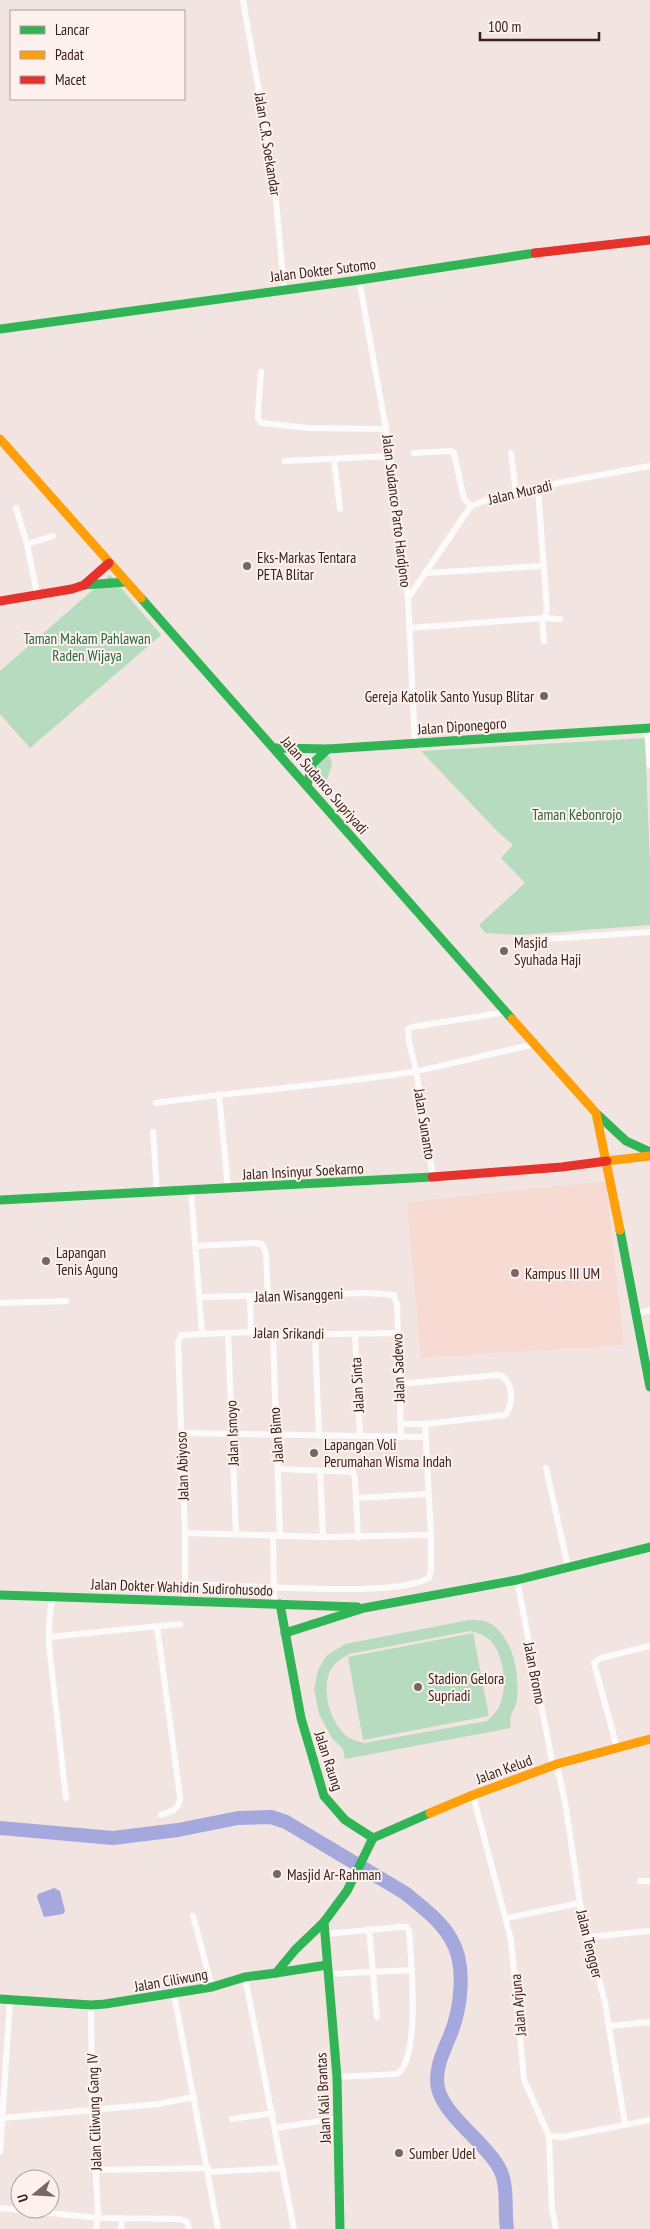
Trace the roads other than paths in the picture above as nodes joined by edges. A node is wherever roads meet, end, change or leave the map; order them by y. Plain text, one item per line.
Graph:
1 (243, 0) edge
2 (650, 240) edge
3 (359, 280) junction
4 (284, 288) junction
5 (0, 329) edge
6 (261, 372) dead end
7 (386, 429) junction
8 (0, 439) edge
9 (4, 449) edge
10 (414, 453) dead end
11 (511, 453) dead end
12 (389, 456) junction
13 (334, 460) junction
14 (284, 462) dead end
15 (650, 466) edge
16 (538, 489) junction
17 (516, 493) junction
18 (471, 506) junction
19 (16, 508) dead end
20 (340, 509) dead end
21 (53, 536) dead end
22 (27, 544) junction
23 (109, 563) junction
24 (543, 566) junction
25 (425, 573) junction
26 (126, 582) junction
27 (84, 585) junction
28 (37, 594) junction
29 (408, 598) junction
30 (0, 601) edge
31 (543, 618) junction
32 (560, 619) dead end
33 (409, 628) junction
34 (544, 641) dead end
35 (649, 728) edge
36 (415, 744) junction
37 (275, 748) junction
38 (328, 749) junction
39 (650, 765) edge
40 (307, 786) junction
41 (650, 932) edge
42 (531, 940) dead end
43 (507, 1012) junction
44 (535, 1044) junction
45 (416, 1070) junction
46 (219, 1094) junction
47 (156, 1103) dead end
48 (596, 1113) junction
49 (153, 1132) dead end
50 (650, 1154) edge
51 (607, 1161) junction
52 (434, 1177) junction
53 (228, 1188) junction
54 (191, 1190) junction
55 (157, 1192) junction
56 (0, 1200) edge
57 (197, 1246) junction
58 (250, 1296) junction
59 (268, 1296) junction
60 (200, 1297) junction
61 (396, 1298) joint
62 (66, 1301) dead end
63 (0, 1303) edge
64 (650, 1310) edge
65 (637, 1314) junction
66 (252, 1332) junction
67 (202, 1333) junction
68 (228, 1333) junction
69 (397, 1333) junction
70 (273, 1334) junction
71 (355, 1334) junction
72 (181, 1335) joint
73 (315, 1335) junction
74 (650, 1381) edge
75 (399, 1384) junction
76 (401, 1424) junction
77 (425, 1424) junction
78 (181, 1433) junction
79 (232, 1433) junction
80 (275, 1433) junction
81 (319, 1435) junction
82 (360, 1436) junction
83 (426, 1436) junction
84 (401, 1437) junction
85 (546, 1468) dead end
86 (278, 1469) junction
87 (320, 1470) junction
88 (427, 1494) junction
89 (356, 1498) junction
90 (185, 1533) junction
91 (236, 1534) junction
92 (430, 1535) junction
93 (277, 1536) junction
94 (322, 1537) junction
95 (358, 1537) junction
96 (650, 1547) edge
97 (568, 1567) junction
98 (517, 1580) junction
99 (184, 1584) junction
100 (274, 1588) junction
101 (0, 1595) edge
102 (52, 1597) junction
103 (185, 1599) junction
104 (276, 1603) junction
105 (364, 1608) junction
106 (180, 1624) dead end
107 (157, 1626) junction
108 (285, 1633) junction
109 (49, 1637) junction
110 (650, 1646) edge
111 (650, 1739) edge
112 (616, 1748) junction
113 (555, 1765) junction
114 (474, 1795) junction
115 (66, 1798) dead end
116 (161, 1815) dead end
117 (371, 1843) junction
118 (640, 1881) dead end
119 (650, 1881) edge
120 (580, 1903) junction
121 (193, 1916) dead end
122 (506, 1918) junction
123 (324, 1922) junction
124 (369, 1929) junction
125 (650, 1931) edge
126 (326, 1934) junction
127 (588, 1937) junction
128 (327, 1970) junction
129 (412, 1970) junction
130 (276, 1973) junction
131 (373, 1973) junction
132 (245, 1978) junction
133 (212, 1987) junction
134 (174, 1994) junction
135 (0, 1999) edge
136 (10, 2000) junction
137 (91, 2006) junction
138 (377, 2017) dead end
139 (650, 2022) edge
140 (609, 2026) junction
141 (337, 2077) junction
142 (194, 2098) junction
143 (92, 2108) junction
144 (273, 2113) junction
145 (3, 2118) junction
146 (339, 2118) junction
147 (232, 2119) dead end
148 (650, 2120) edge
149 (625, 2124) junction
150 (276, 2128) junction
151 (549, 2136) junction
152 (0, 2152) edge
153 (282, 2168) junction
154 (97, 2170) junction
155 (208, 2170) junction
156 (0, 2208) edge
157 (98, 2218) junction
158 (122, 2218) junction
159 (96, 2229) edge
160 (121, 2229) edge
161 (189, 2229) edge
162 (218, 2229) edge
163 (294, 2229) edge
164 (340, 2229) edge
165 (556, 2229) edge

1 - 4 street, Jalan C.R. Soekandar
2 - 3 main road, Jalan Dokter Sutomo
3 - 4 main road, Jalan Dokter Sutomo
3 - 7 street, Jalan Sudanco Parto Hardjono
4 - 5 main road, Jalan Dokter Sutomo
6 - 7 street
7 - 12 street, Jalan Sudanco Parto Hardjono
8 - 9 main road, Jalan Sudanco Supriyadi
9 - 23 main road, Jalan Sudanco Supriyadi
10 - 18 street
11 - 17 street
12 - 13 street
12 - 29 street, Jalan Sudanco Parto Hardjono
13 - 14 street
13 - 20 street
15 - 16 street, Jalan Muradi
16 - 17 street, Jalan Muradi
16 - 24 street
17 - 18 street, Jalan Muradi
18 - 25 street, Jalan Muradi
19 - 22 street
21 - 22 street
22 - 28 street
23 - 26 main road, Jalan Sudanco Supriyadi
23 - 27 main road
24 - 25 street
24 - 31 street
25 - 29 street, Jalan Muradi
26 - 27 main road
26 - 37 main road, Jalan Sudanco Supriyadi
27 - 28 main road
28 - 30 main road
29 - 33 street, Jalan Sudanco Parto Hardjono
31 - 32 street
31 - 33 street
31 - 34 street
33 - 36 street, Jalan Sudanco Parto Hardjono
35 - 36 main road, Jalan Diponegoro
35 - 39 street
36 - 38 main road, Jalan Diponegoro
37 - 38 main road, Jalan Diponegoro
37 - 40 main road, Jalan Sudanco Supriyadi
38 - 40 main road
40 - 43 main road, Jalan Sudanco Supriyadi
41 - 42 street
43 - 44 main road, Jalan Sudanco Supriyadi
43 - 45 street, Jalan Sunanto
44 - 45 street
44 - 48 main road, Jalan Sudanco Supriyadi
45 - 46 street
45 - 52 street, Jalan Sunanto
46 - 47 street
46 - 53 street
48 - 50 main road
48 - 51 main road, Jalan Sudanco Supriyadi
49 - 55 street
50 - 51 main road, Jalan Insinyur Soekarno
51 - 52 main road, Jalan Insinyur Soekarno
51 - 65 main road, Jalan Sudanco Supriyadi
52 - 53 main road, Jalan Insinyur Soekarno
53 - 54 main road, Jalan Insinyur Soekarno
54 - 55 main road, Jalan Insinyur Soekarno
54 - 57 street
55 - 56 main road, Jalan Insinyur Soekarno
57 - 59 street
57 - 60 street
58 - 59 street, Jalan Wisanggeni
58 - 60 street, Jalan Wisanggeni
58 - 66 street
59 - 61 street, Jalan Wisanggeni
60 - 67 street
61 - 69 street, Jalan Sadewo
62 - 63 street
64 - 65 street
65 - 74 main road, Jalan Sudanco Supriyadi
66 - 68 street, Jalan Srikandi
66 - 70 street, Jalan Srikandi
67 - 68 street, Jalan Srikandi
67 - 72 street, Jalan Srikandi
68 - 79 street, Jalan Ismoyo
69 - 71 street, Jalan Srikandi
69 - 75 street, Jalan Sadewo
70 - 73 street, Jalan Srikandi
70 - 80 street, Jalan Bimo
71 - 73 street, Jalan Srikandi
71 - 82 street, Jalan Sinta
72 - 78 street, Jalan Abiyoso
73 - 81 street
75 - 76 street, Jalan Sadewo
75 - 77 street
76 - 77 street
76 - 84 street, Jalan Sadewo
77 - 83 street
78 - 79 street
78 - 90 street, Jalan Abiyoso
79 - 80 street
79 - 91 street, Jalan Ismoyo
80 - 81 street
80 - 86 street, Jalan Bimo
81 - 82 street
82 - 84 street
83 - 84 street
83 - 88 street
85 - 97 street
86 - 87 street
86 - 93 street, Jalan Bimo
87 - 89 street
87 - 94 street
88 - 89 street
88 - 92 street
89 - 95 street
90 - 91 street
90 - 99 street, Jalan Abiyoso
91 - 93 street
92 - 95 street
92 - 100 street
93 - 94 street
93 - 100 street, Jalan Bimo
94 - 95 street
96 - 97 main road, Jalan Dokter Wahidin Sudirohusodo
97 - 98 main road, Jalan Dokter Wahidin Sudirohusodo
98 - 105 main road, Jalan Dokter Wahidin Sudirohusodo
98 - 113 street, Jalan Bromo
99 - 100 street
99 - 103 street, Jalan Abiyoso
100 - 104 street, Jalan Bimo
101 - 102 main road, Jalan Dokter Wahidin Sudirohusodo
102 - 103 main road, Jalan Dokter Wahidin Sudirohusodo
102 - 109 street
103 - 104 main road, Jalan Dokter Wahidin Sudirohusodo
104 - 105 main road, Jalan Dokter Wahidin Sudirohusodo
104 - 108 main road, Jalan Raung
105 - 108 main road, Jalan Dokter Wahidin Sudirohusodo
106 - 107 street
107 - 109 street
107 - 116 street
108 - 117 main road, Jalan Raung
109 - 115 street
110 - 112 street
111 - 112 main road, Jalan Kelud
112 - 113 main road, Jalan Kelud
113 - 114 main road, Jalan Kelud
113 - 120 street, Jalan Tengger
114 - 117 main road, Jalan Kelud
114 - 122 street, Jalan Arjuna
117 - 123 main road
118 - 119 street
120 - 122 street
120 - 127 street, Jalan Tengger
121 - 133 street
122 - 151 street, Jalan Arjuna
123 - 126 main road, Jalan Kali Brantas
123 - 130 main road
124 - 126 street
124 - 129 street
124 - 131 street
125 - 127 street
126 - 128 main road, Jalan Kali Brantas
127 - 140 street, Jalan Tengger
128 - 130 main road, Jalan Ciliwung
128 - 131 street
128 - 141 main road, Jalan Kali Brantas
129 - 131 street
129 - 141 street
130 - 132 main road, Jalan Ciliwung
131 - 138 street
132 - 133 main road, Jalan Ciliwung
132 - 144 street
133 - 134 main road, Jalan Ciliwung
134 - 137 main road, Jalan Ciliwung
134 - 142 street
135 - 136 main road, Jalan Ciliwung
136 - 137 main road, Jalan Ciliwung
136 - 145 street
137 - 143 street, Jalan Ciliwung Gang IV
139 - 140 street
140 - 149 street, Jalan Tengger
141 - 146 main road, Jalan Kali Brantas
142 - 143 street
142 - 155 street
143 - 145 street
143 - 154 street, Jalan Ciliwung Gang IV
144 - 147 street
144 - 150 street
145 - 152 street
146 - 150 street
146 - 164 main road, Jalan Kali Brantas
148 - 149 street
149 - 151 street
150 - 153 street
151 - 165 street
153 - 155 street
153 - 163 street
154 - 155 street
154 - 157 street, Jalan Ciliwung Gang IV
155 - 162 street
156 - 157 street
157 - 158 street
157 - 159 street, Jalan Ciliwung Gang IV
158 - 160 street
158 - 161 street

